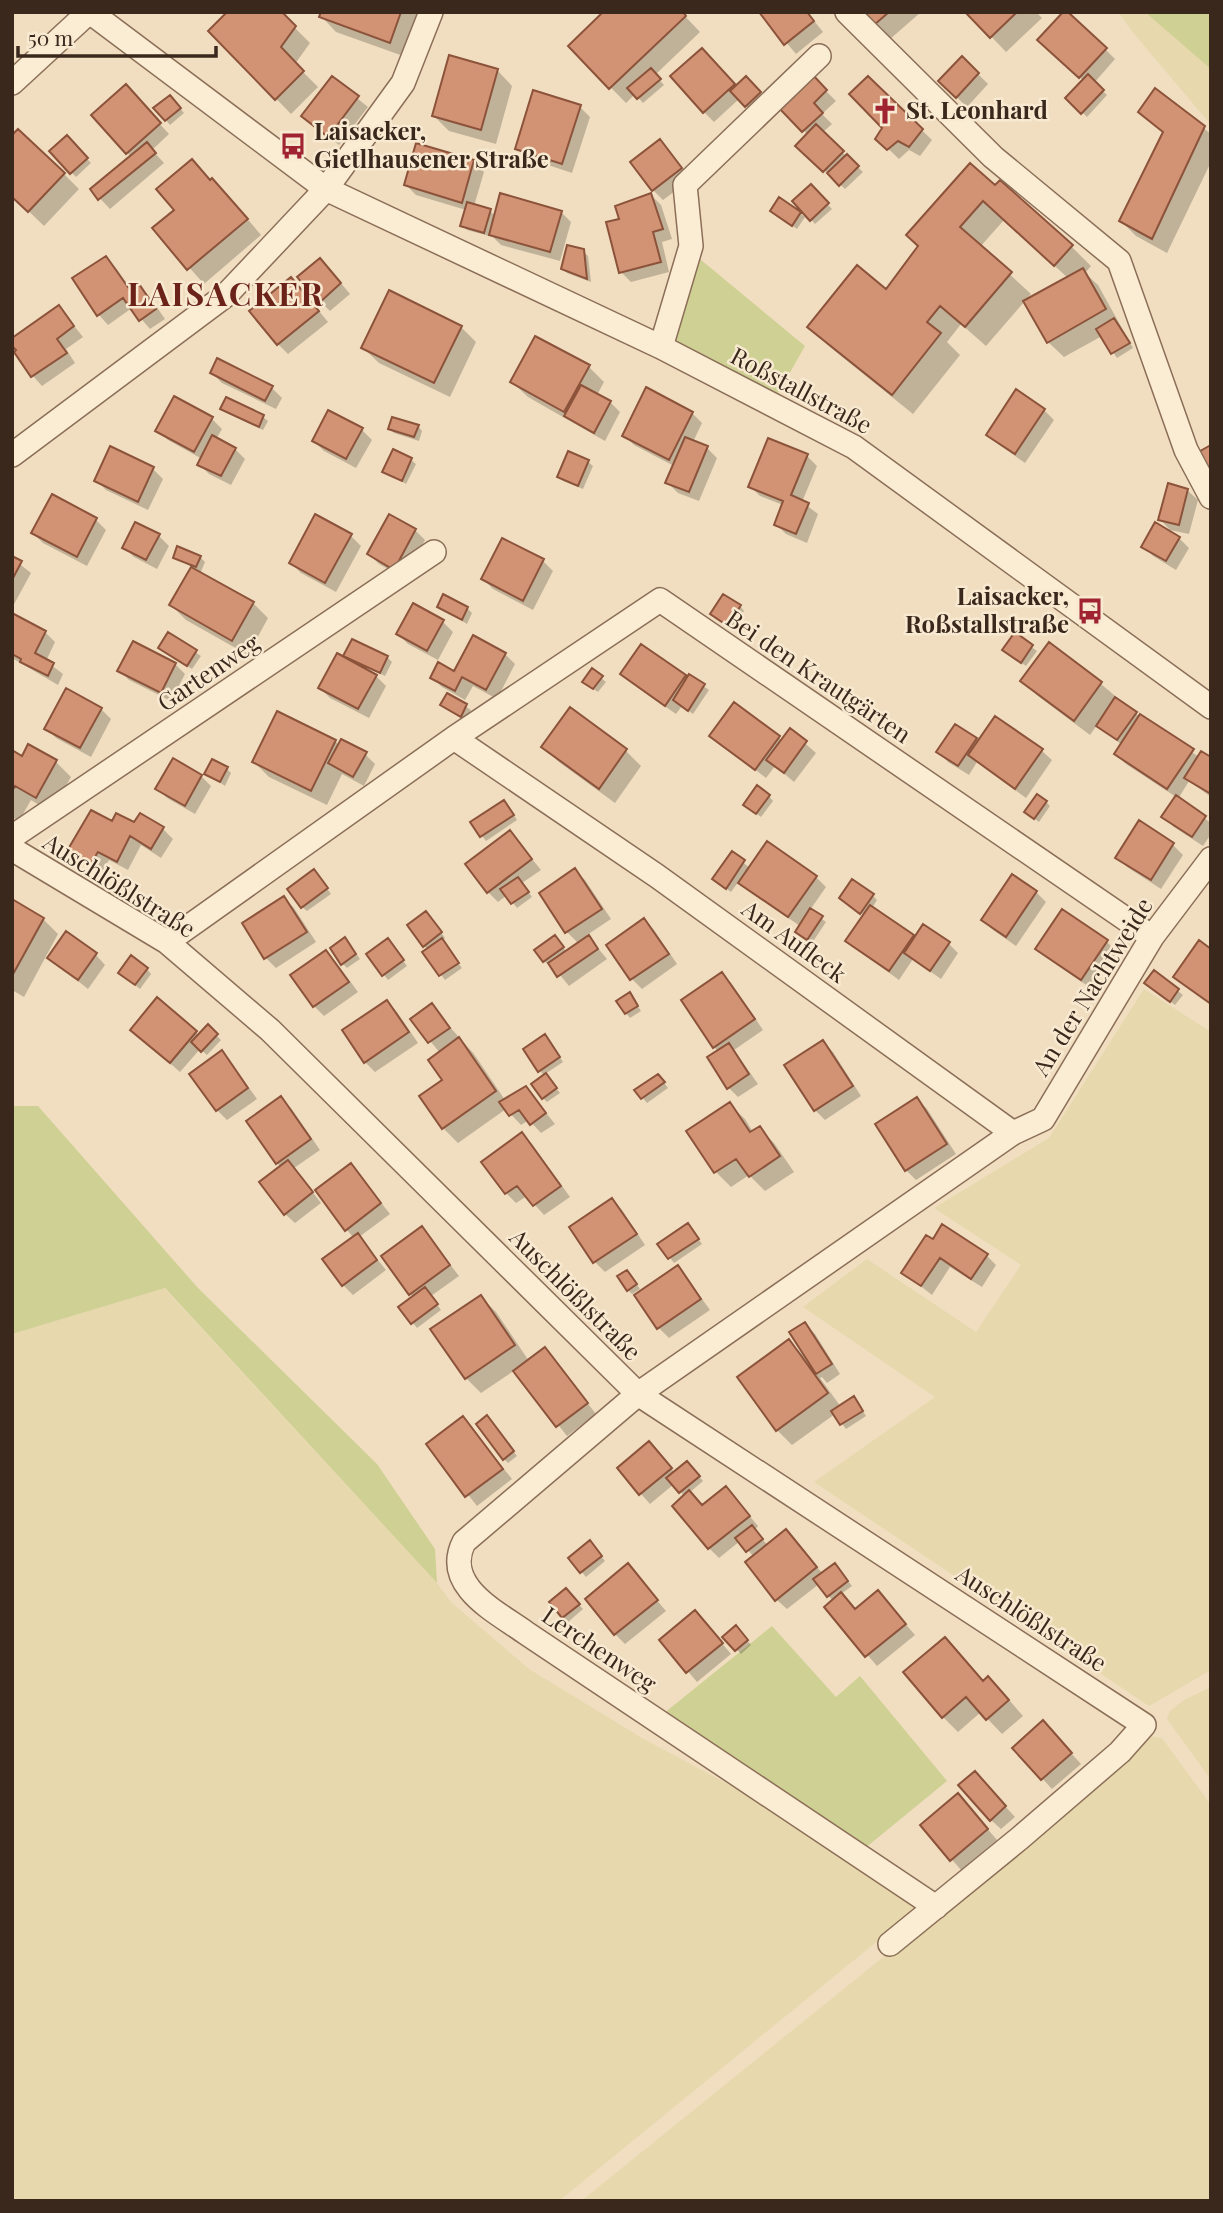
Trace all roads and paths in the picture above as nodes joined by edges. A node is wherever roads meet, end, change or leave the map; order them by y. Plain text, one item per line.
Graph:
1 (89, 12) edge
2 (431, 12) edge
3 (847, 12) edge
4 (819, 56) dead end
5 (12, 83) edge
6 (326, 190) junction
7 (662, 347) junction
8 (12, 455) edge
9 (1211, 496) edge
10 (434, 552) dead end
11 (1211, 706) edge
12 (454, 738) junction
13 (12, 836) edge
14 (12, 849) edge
15 (1211, 859) edge
16 (1152, 937) junction
17 (167, 942) junction
18 (1013, 1133) junction
19 (638, 1394) junction
20 (936, 1907) junction
21 (890, 1944) dead end

1 - 5 street
1 - 6 street, Roßstallstraße
2 - 6 street
3 - 9 street
4 - 7 street
6 - 7 street, Roßstallstraße
6 - 8 street
7 - 11 street, Roßstallstraße
10 - 13 street, Gartenweg
12 - 16 street, Bei den Krautgärten
12 - 17 street
12 - 18 street, Am Aufleck
14 - 17 street, Auschlößlstraße
15 - 16 street, An der Nachtweide
16 - 18 street, An der Nachtweide
17 - 19 street, Auschlößlstraße
18 - 19 street
19 - 20 street, Lerchenweg
19 - 20 street, Auschlößlstraße
20 - 21 street

